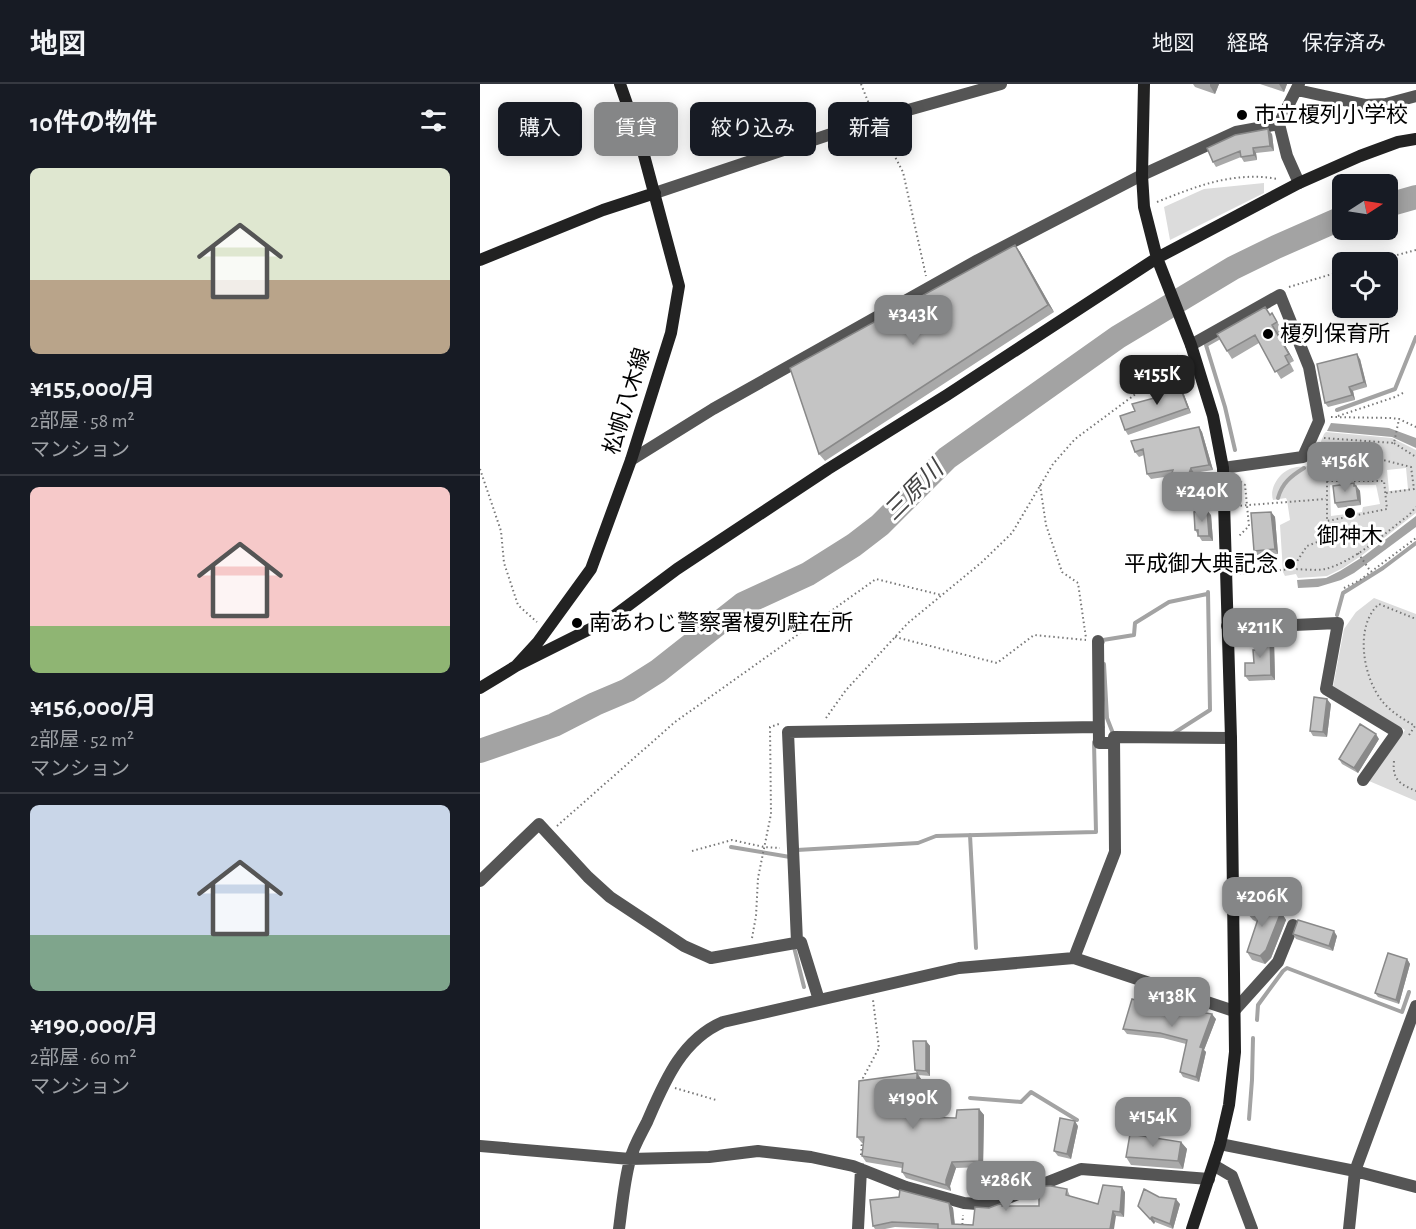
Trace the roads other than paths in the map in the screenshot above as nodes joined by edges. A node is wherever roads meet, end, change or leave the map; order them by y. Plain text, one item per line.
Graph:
1 (620, 84) edge
2 (1001, 84) edge
3 (1144, 84) edge
4 (1298, 87) edge
5 (1416, 96) edge
6 (1279, 124) junction
7 (1416, 139) edge
8 (1142, 175) junction
9 (1299, 183) junction
10 (655, 193) junction
11 (1157, 258) junction
12 (480, 260) edge
13 (1189, 340) junction
14 (631, 460) junction
15 (1223, 468) junction
16 (1227, 626) junction
17 (1098, 641) dead end
18 (516, 666) junction
19 (480, 688) edge
20 (1099, 727) junction
21 (1231, 738) junction
22 (1114, 742) junction
23 (1363, 780) dead end
24 (480, 881) edge
25 (1293, 925) dead end
26 (797, 942) junction
27 (1074, 958) junction
28 (819, 1000) junction
29 (1416, 1006) edge
30 (1234, 1011) junction
31 (1220, 1144) junction
32 (480, 1146) edge
33 (630, 1159) junction
34 (1215, 1166) junction
35 (861, 1169) junction
36 (1355, 1171) junction
37 (1209, 1179) junction
38 (1416, 1187) edge
39 (619, 1229) edge
40 (858, 1229) edge
41 (1192, 1229) edge
42 (1252, 1229) edge
43 (1349, 1229) edge

1 - 10 street, 松帆八木線
2 - 10 street
3 - 8 street
4 - 5 street
4 - 6 street
6 - 8 street
6 - 9 street
7 - 9 street
8 - 11 street
8 - 14 street
9 - 11 street
10 - 12 street
10 - 14 street, 松帆八木線
11 - 13 street
11 - 18 street
13 - 15 street
13 - 15 street
14 - 18 street, 松帆八木線
15 - 16 street
16 - 21 street
16 - 23 street
17 - 20 street
18 - 19 street, 松帆八木線
20 - 22 street
20 - 26 street
21 - 22 street
21 - 30 street
22 - 27 street
24 - 26 street
25 - 30 street
26 - 28 street
27 - 28 street
27 - 30 street
28 - 33 street
29 - 36 street
30 - 31 street
31 - 34 street
31 - 36 street
32 - 33 street
33 - 35 street
33 - 39 street
34 - 37 street
34 - 42 street
35 - 37 street
35 - 40 street
36 - 38 street
36 - 43 street
37 - 41 street

